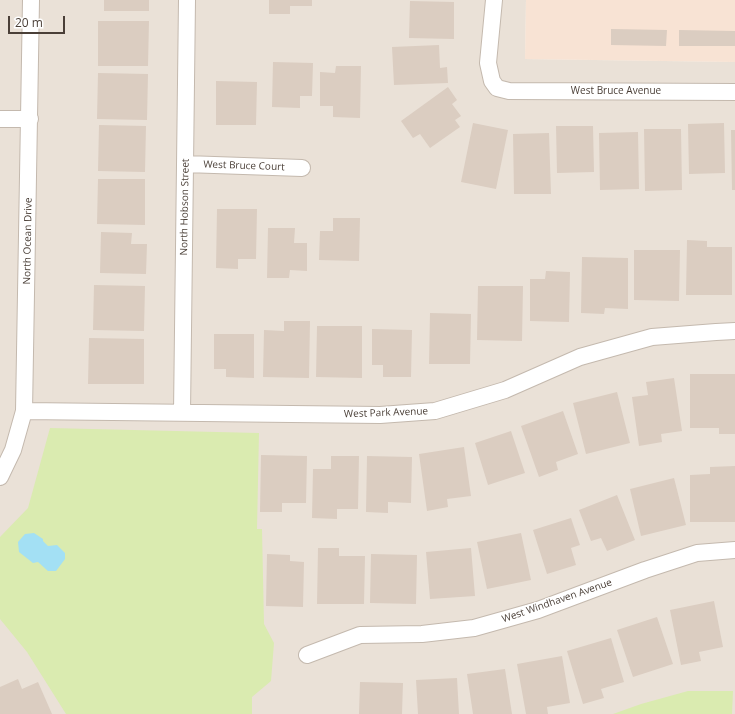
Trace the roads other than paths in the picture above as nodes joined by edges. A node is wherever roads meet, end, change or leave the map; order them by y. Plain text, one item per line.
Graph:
1 (31, 0) edge
2 (187, 0) edge
3 (494, 0) edge
4 (735, 92) edge
5 (0, 119) edge
6 (30, 119) junction
7 (186, 164) junction
8 (302, 168) dead end
9 (735, 331) edge
10 (24, 411) junction
11 (182, 413) junction
12 (0, 477) edge
13 (735, 550) edge
14 (307, 655) dead end

1 - 6 street, North Ocean Drive
2 - 7 street, North Hobson Street
3 - 4 street, West Bruce Avenue
5 - 6 street
6 - 10 street, North Ocean Drive
7 - 8 street, West Bruce Court
7 - 11 street, North Hobson Street
9 - 11 street, West Park Avenue
10 - 11 street, West Park Avenue
10 - 12 street, North Ocean Drive
13 - 14 street, West Windhaven Avenue

